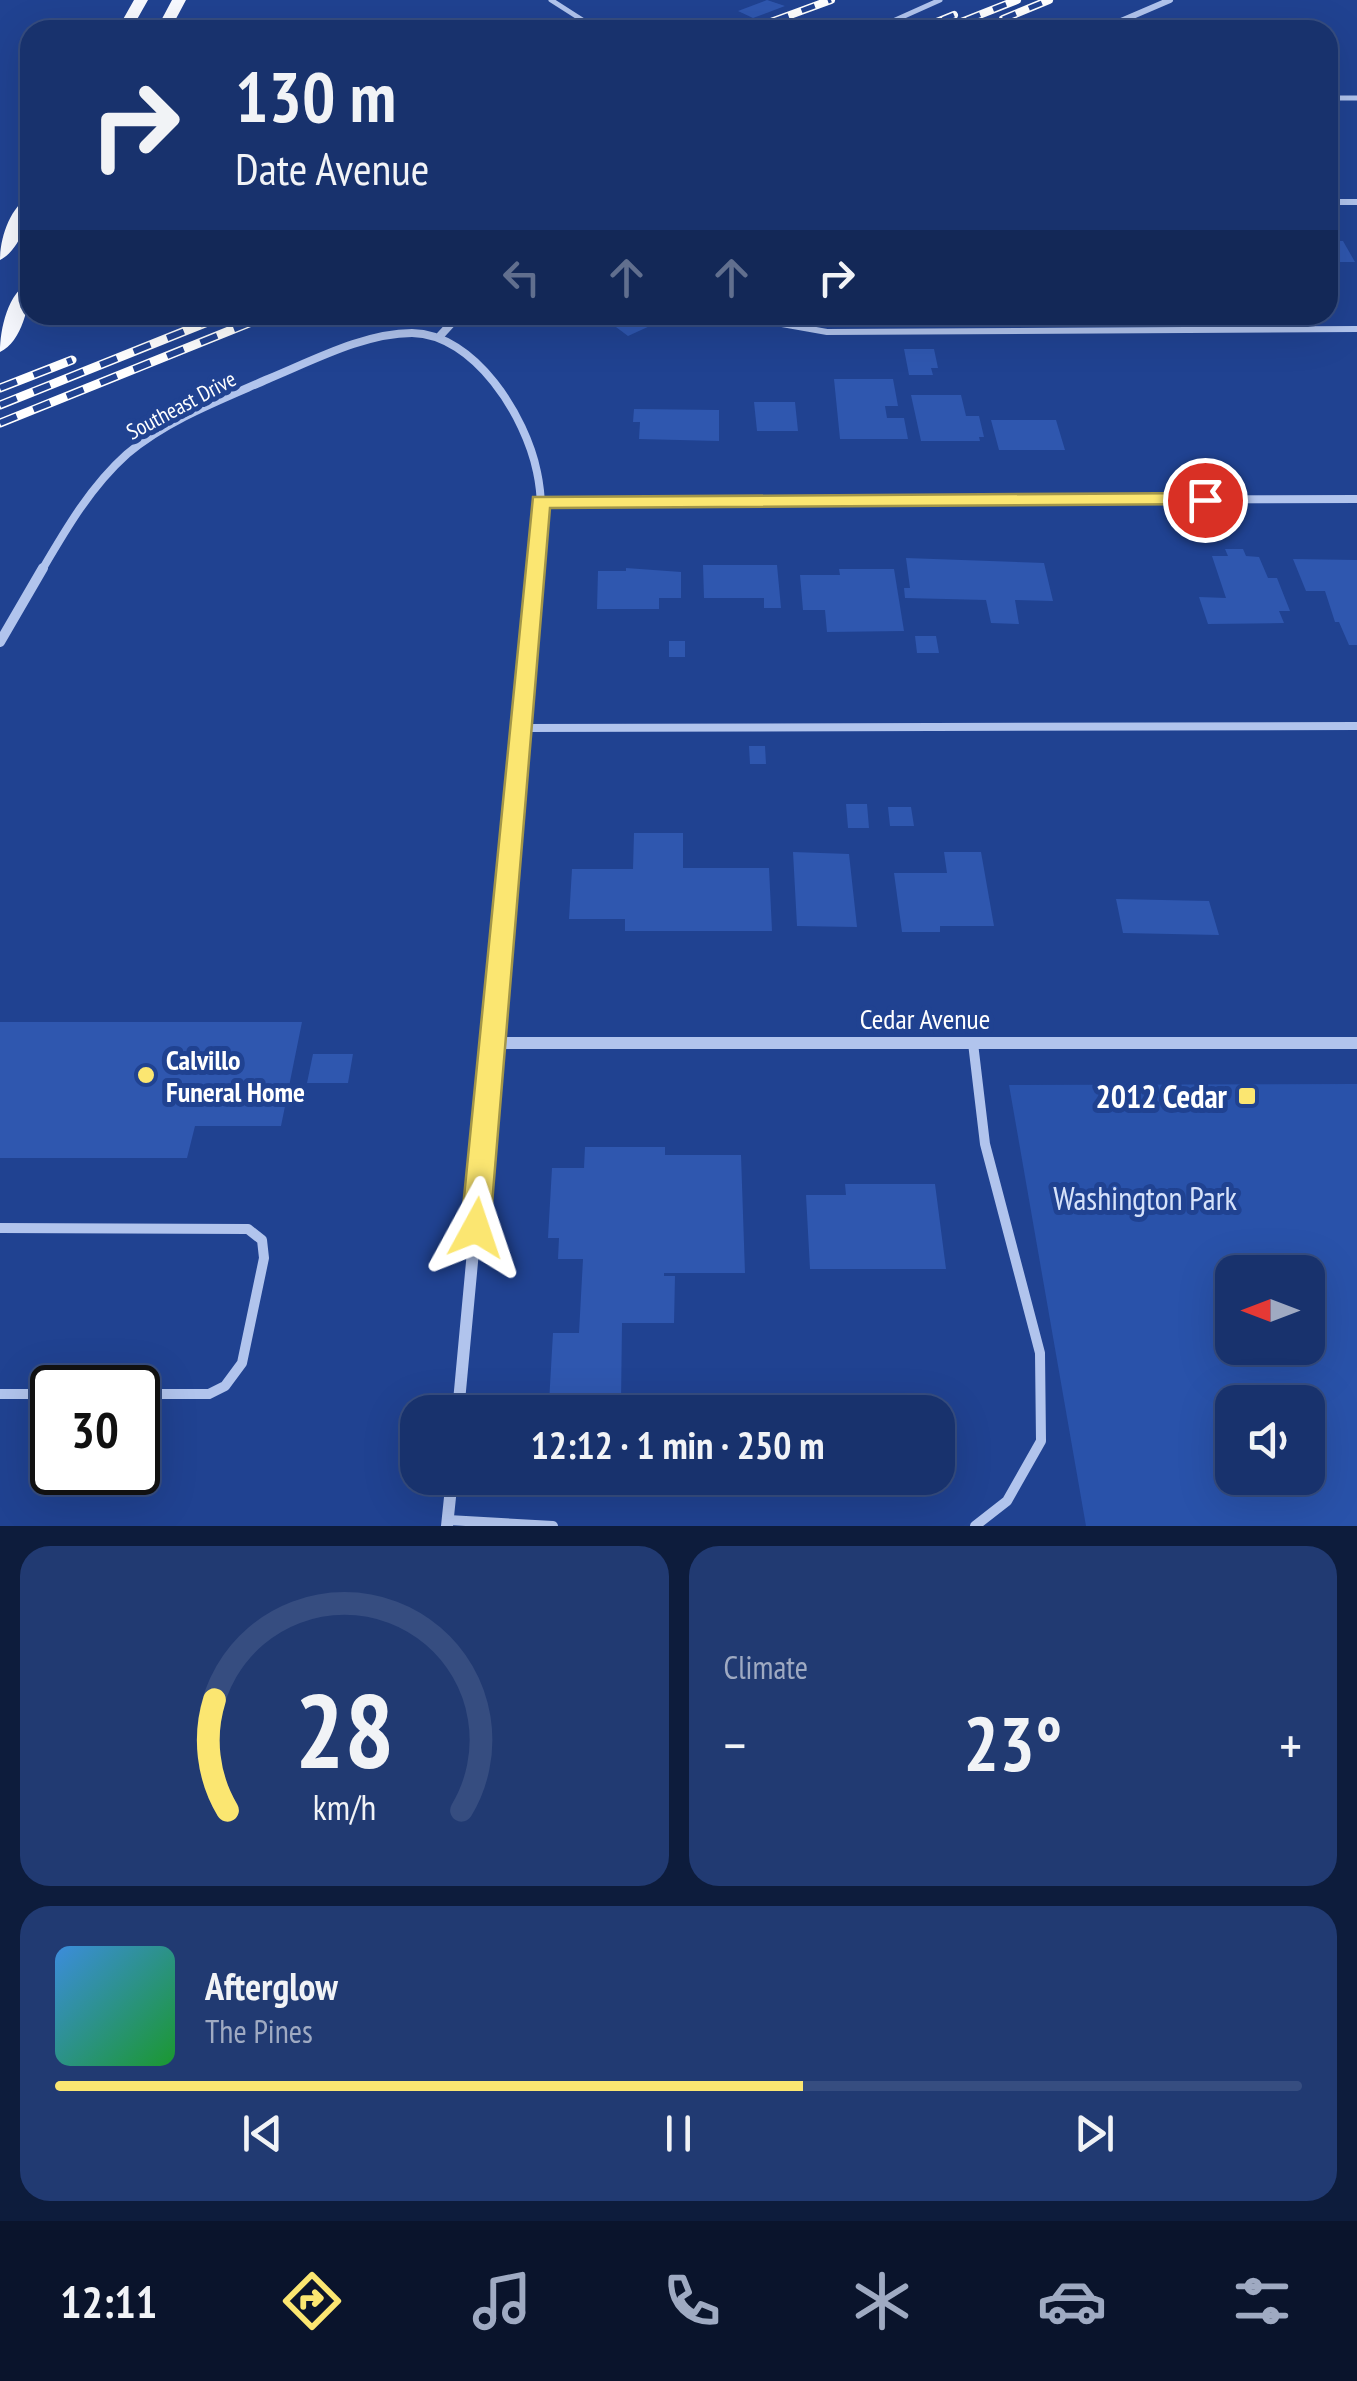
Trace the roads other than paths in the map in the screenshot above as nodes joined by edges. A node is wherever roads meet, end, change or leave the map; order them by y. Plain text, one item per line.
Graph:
1 (551, 0) edge
2 (940, 0) edge
3 (1170, 0) edge
4 (582, 20) edge
5 (895, 20) edge
6 (1123, 20) edge
7 (20, 218) edge
8 (0, 255) edge
9 (20, 307) edge
10 (450, 325) edge
11 (791, 325) edge
12 (1357, 330) edge
13 (439, 337) junction
14 (0, 346) edge
15 (1357, 499) edge
16 (540, 502) junction
17 (0, 642) edge
18 (1357, 726) edge
19 (522, 728) junction
20 (493, 1042) junction
21 (973, 1042) junction
22 (1357, 1042) edge
23 (0, 1228) edge
24 (0, 1394) edge
25 (30, 1394) edge
26 (160, 1394) edge
27 (460, 1395) edge
28 (450, 1495) edge
29 (448, 1523) edge
30 (553, 1526) edge
31 (975, 1526) edge

1 - 4 lane
2 - 5 lane
3 - 6 street
7 - 8 main road
9 - 14 main road
10 - 13 street
11 - 12 lane
13 - 16 street
13 - 17 street, Southeast Drive
15 - 16 street
16 - 19 street
18 - 19 lane
19 - 20 street
20 - 21 street, Cedar Avenue
20 - 27 street
21 - 22 street, Cedar Avenue
21 - 31 lane
23 - 26 lane
24 - 25 lane
28 - 29 street
29 - 30 lane

